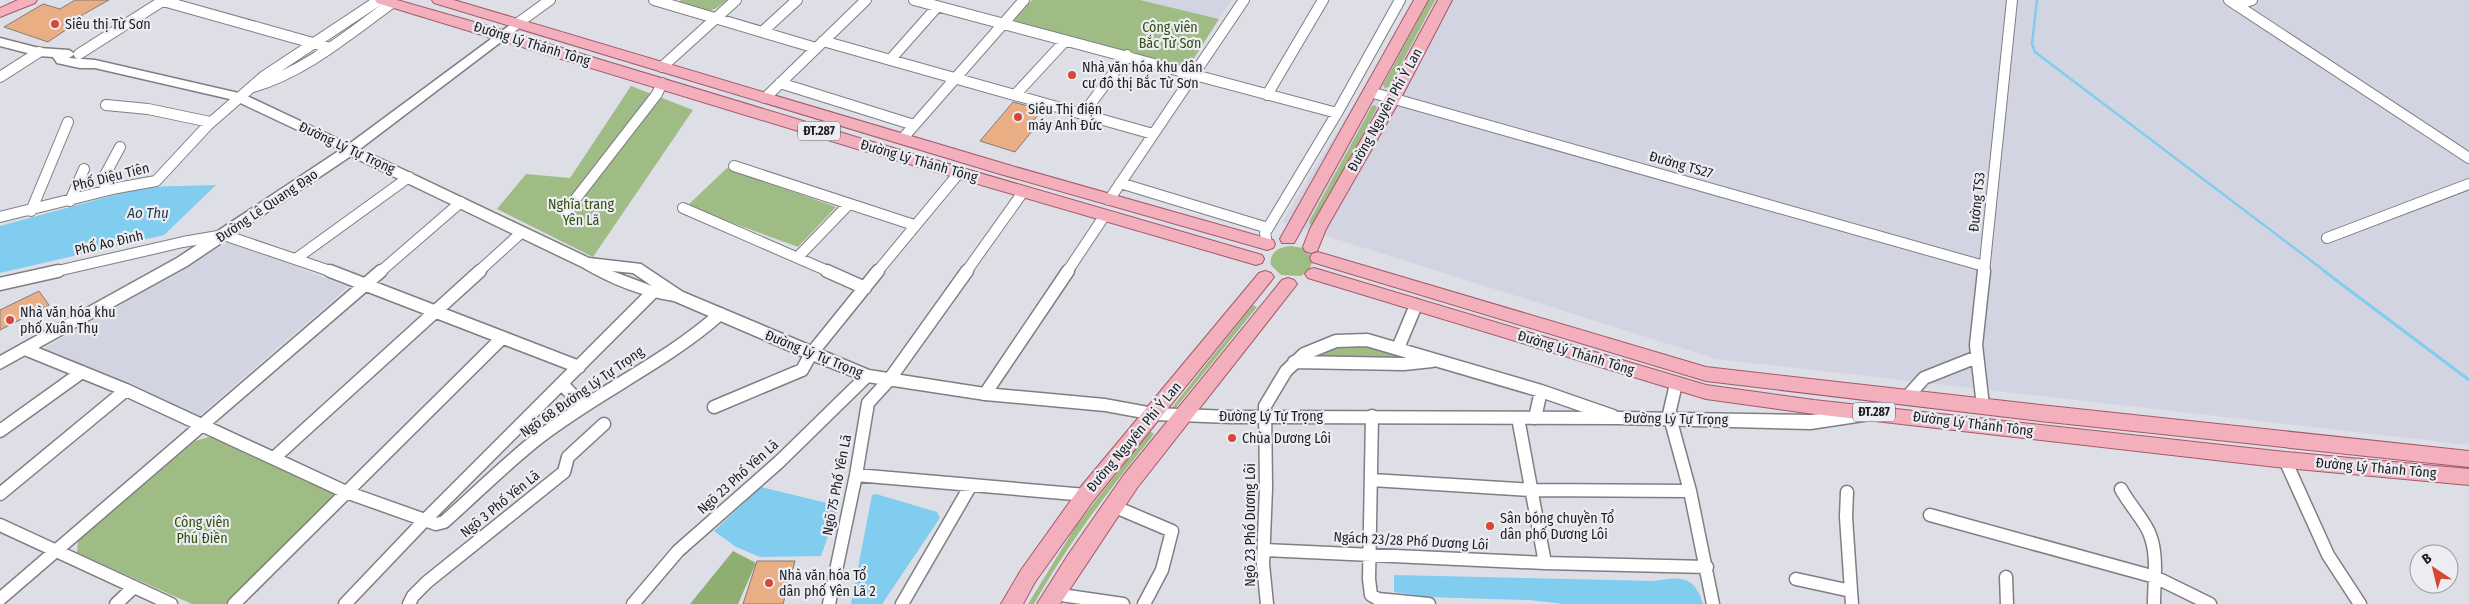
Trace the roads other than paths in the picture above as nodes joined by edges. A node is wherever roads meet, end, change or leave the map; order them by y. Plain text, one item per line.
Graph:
1 (4, 0) edge
2 (30, 0) edge
3 (163, 0) edge
4 (439, 0) edge
5 (550, 0) edge
6 (654, 0) edge
7 (736, 0) edge
8 (797, 0) edge
9 (866, 0) edge
10 (914, 0) edge
11 (1024, 0) edge
12 (1244, 0) edge
13 (1322, 0) edge
14 (1400, 0) edge
15 (1421, 0) edge
16 (1445, 0) edge
17 (2012, 0) edge
18 (2252, 0) edge
19 (385, 1) edge
20 (0, 2) edge
21 (2233, 2) edge
22 (937, 6) junction
23 (0, 13) edge
24 (718, 17) junction
25 (518, 23) junction
26 (1004, 24) junction
27 (762, 32) junction
28 (504, 35) junction
29 (1064, 41) junction
30 (0, 42) edge
31 (316, 43) junction
32 (820, 45) junction
33 (327, 47) junction
34 (39, 52) junction
35 (78, 54) junction
36 (59, 55) junction
37 (1127, 55) junction
38 (890, 60) junction
39 (95, 64) junction
40 (662, 67) junction
41 (1194, 74) junction
42 (0, 76) edge
43 (957, 78) junction
44 (662, 83) junction
45 (780, 83) junction
46 (253, 87) junction
47 (1370, 92) junction
48 (1015, 94) junction
49 (1267, 95) junction
50 (238, 97) junction
51 (765, 98) junction
52 (1393, 98) junction
53 (106, 105) dead end
54 (1338, 113) junction
55 (1083, 114) junction
56 (68, 122) dead end
57 (210, 122) junction
58 (914, 125) junction
59 (1153, 134) junction
60 (903, 138) junction
61 (120, 147) dead end
62 (351, 150) junction
63 (2469, 158) edge
64 (734, 166) dead end
65 (999, 167) junction
66 (84, 169) dead end
67 (959, 173) junction
68 (409, 176) junction
69 (988, 182) junction
70 (1120, 183) junction
71 (2469, 184) edge
72 (106, 190) junction
73 (1023, 192) junction
74 (70, 201) junction
75 (461, 202) junction
76 (849, 204) junction
77 (1107, 207) junction
78 (683, 208) dead end
79 (31, 210) junction
80 (567, 210) dead end
81 (0, 217) edge
82 (914, 225) junction
83 (522, 232) junction
84 (224, 234) junction
85 (1268, 236) junction
86 (2327, 238) dead end
87 (1288, 239) junction
88 (798, 257) junction
89 (297, 258) junction
90 (1256, 259) junction
91 (1314, 260) junction
92 (587, 263) junction
93 (1984, 266) junction
94 (1265, 277) junction
95 (0, 284) edge
96 (1288, 284) junction
97 (363, 285) junction
98 (865, 288) junction
99 (653, 292) junction
100 (678, 296) junction
101 (1416, 305) junction
102 (433, 312) junction
103 (720, 314) junction
104 (502, 338) junction
105 (1398, 348) junction
106 (25, 349) junction
107 (811, 354) junction
108 (1977, 357) junction
109 (1438, 360) junction
110 (1294, 362) junction
111 (0, 363) edge
112 (579, 367) junction
113 (82, 372) junction
114 (867, 376) junction
115 (889, 380) junction
116 (562, 384) junction
117 (1676, 384) junction
118 (126, 390) junction
119 (1541, 391) junction
120 (984, 394) junction
121 (1907, 397) junction
122 (584, 406) junction
123 (1983, 406) junction
124 (714, 407) dead end
125 (1883, 413) junction
126 (1154, 414) junction
127 (1183, 415) junction
128 (1264, 416) junction
129 (1372, 416) junction
130 (1518, 418) junction
131 (1535, 418) junction
132 (1618, 418) junction
133 (1670, 420) junction
134 (604, 424) dead end
135 (202, 425) junction
136 (1987, 425) junction
137 (0, 431) edge
138 (2437, 456) junction
139 (275, 457) junction
140 (2469, 459) edge
141 (2285, 460) junction
142 (2449, 474) junction
143 (856, 475) junction
144 (2469, 477) edge
145 (1372, 480) junction
146 (971, 485) junction
147 (2121, 489) dead end
148 (1532, 490) junction
149 (1690, 491) junction
150 (346, 492) junction
151 (1848, 492) dead end
152 (0, 494) edge
153 (1086, 494) junction
154 (1113, 506) junction
155 (1930, 515) dead end
156 (426, 520) junction
157 (0, 525) edge
158 (1264, 550) junction
159 (56, 551) junction
160 (1370, 555) junction
161 (1546, 563) junction
162 (1707, 567) junction
163 (2154, 577) junction
164 (2006, 578) dead end
165 (1796, 579) dead end
166 (134, 587) junction
167 (1851, 598) edge
168 (0, 599) edge
169 (1051, 599) edge
170 (116, 604) edge
171 (171, 604) edge
172 (234, 604) edge
173 (345, 604) edge
174 (409, 604) edge
175 (633, 604) edge
176 (829, 604) edge
177 (902, 604) edge
178 (1012, 604) edge
179 (1123, 604) edge
180 (1144, 604) edge
181 (1267, 604) edge
182 (1429, 604) edge
183 (1713, 604) edge
184 (2007, 604) edge
185 (2154, 604) edge
186 (2210, 604) edge
187 (2360, 604) edge

1 - 20 main road
2 - 23 main road
3 - 31 street
3 - 35 street
4 - 25 main road, Đường Lý Thánh Tông / ĐT.287
5 - 25 street
6 - 24 street
7 - 24 street
8 - 27 street
9 - 32 street
10 - 22 street
11 - 26 street
12 - 41 street
13 - 49 street
14 - 54 street
15 - 47 main road, Đường Nguyên Phi Ỷ Lan
16 - 52 main road, Đường Nguyên Phi Ỷ Lan
17 - 93 street, Đường TS3
18 - 21 street
19 - 28 main road, Đường Lý Thánh Tông / ĐT.287
19 - 31 street, Phố Diệu Tiên
19 - 33 street, Phố Diệu Tiên
21 - 63 street
22 - 26 street
22 - 38 street
24 - 27 street
24 - 40 street
25 - 28 main road, Đường Lê Quang Đạo
25 - 40 main road, Đường Lý Thánh Tông / ĐT.287
26 - 29 street
26 - 43 street
27 - 32 street
28 - 44 main road, Đường Lý Thánh Tông / ĐT.287
28 - 62 main road, Đường Lê Quang Đạo
29 - 37 street
29 - 48 street
30 - 34 main road, Đường Lý Tự Trọng
31 - 33 street
31 - 46 street, Phố Diệu Tiên
32 - 38 street
32 - 45 street
33 - 46 street, Phố Diệu Tiên
34 - 36 main road, Đường Lý Tự Trọng
34 - 42 street
35 - 36 main road, Đường Lý Tự Trọng
35 - 39 main road, Đường Lý Tự Trọng
36 - 39 main road, Đường Lý Tự Trọng
37 - 41 street
37 - 55 street
38 - 43 street
39 - 50 main road, Đường Lý Tự Trọng
40 - 51 main road, Đường Lý Thánh Tông / ĐT.287
41 - 49 street
41 - 59 street
43 - 48 street
43 - 58 street
44 - 67 main road, Đường Lý Thánh Tông / ĐT.287
44 - 80 street
45 - 51 street
45 - 58 street
46 - 50 street, Phố Diệu Tiên
47 - 52 street, Đường TS27
47 - 87 main road, Đường Nguyên Phi Ỷ Lan
48 - 55 street
49 - 54 street
50 - 57 street, Phố Diệu Tiên
50 - 62 main road, Đường Lý Tự Trọng
51 - 60 main road, Đường Lý Thánh Tông / ĐT.287
52 - 91 main road, Đường Nguyên Phi Ỷ Lan
52 - 93 street, Đường TS27
53 - 57 street
54 - 85 street
55 - 59 street
56 - 79 street
57 - 72 street, Phố Diệu Tiên
58 - 60 street
59 - 70 street
60 - 65 main road, Đường Lý Thánh Tông / ĐT.287
61 - 72 street
62 - 68 main road, Đường Lý Tự Trọng
62 - 84 main road, Đường Lê Quang Đạo
64 - 76 street
65 - 69 main road
65 - 77 main road, Đường Lý Thánh Tông / ĐT.287
66 - 74 street
67 - 69 main road, Đường Lý Thánh Tông / ĐT.287
67 - 82 street
68 - 75 main road, Đường Lý Tự Trọng
68 - 89 street
69 - 73 main road, Đường Lý Thánh Tông / ĐT.287
70 - 77 street
70 - 85 street
71 - 86 street
72 - 74 street, Phố Diệu Tiên
73 - 77 main road, Đường Lý Thánh Tông / ĐT.287
73 - 115 street, Ngõ 75 Phố Yên Lã
74 - 79 street, Phố Diệu Tiên
75 - 83 main road, Đường Lý Tự Trọng
75 - 97 street
76 - 82 street
76 - 88 street
77 - 85 main road, Đường Lý Thánh Tông / ĐT.287
77 - 90 main road, Đường Lý Thánh Tông / ĐT.287
77 - 120 street
78 - 88 street
79 - 81 street, Phố Diệu Tiên
82 - 98 street
83 - 92 main road, Đường Lý Tự Trọng
83 - 102 street
84 - 89 street
84 - 95 street, Phố Ao Đình
84 - 106 main road, Đường Lê Quang Đạo
85 - 87 main road
85 - 90 main road
87 - 91 main road
88 - 98 street
89 - 97 street
90 - 94 main road
91 - 96 main road
91 - 101 main road, Đường Lý Thánh Tông / ĐT.287
91 - 121 main road, Đường Lý Thánh Tông / ĐT.287
92 - 99 main road, Đường Lý Tự Trọng
92 - 100 main road, Đường Lý Tự Trọng
93 - 108 street, Đường TS3
94 - 96 main road
94 - 126 main road, Đường Nguyên Phi Ỷ Lan
96 - 127 main road, Đường Nguyên Phi Ỷ Lan
97 - 102 street
97 - 135 street
98 - 107 street
99 - 100 main road, Đường Lý Tự Trọng
99 - 112 street
100 - 103 main road, Đường Lý Tự Trọng
101 - 105 street
101 - 117 main road, Đường Lý Thánh Tông / ĐT.287
102 - 104 street
102 - 139 street
103 - 107 main road, Đường Lý Tự Trọng
103 - 122 street, Ngõ 68 Đường Lý Tự Trọng
104 - 112 street
104 - 150 street
105 - 109 street, Ngõ 23 Phố Dương Lôi
105 - 110 street, Ngõ 23 Phố Dương Lôi
106 - 111 main road, Đường Lê Quang Đạo
106 - 113 street
107 - 114 main road, Đường Lý Tự Trọng
107 - 124 street
108 - 121 street
108 - 123 street, Đường TS3
109 - 110 street
109 - 119 street, Ngõ 23 Phố Dương Lôi
110 - 128 street, Ngõ 23 Phố Dương Lôi
112 - 116 street
113 - 118 street
113 - 137 street
114 - 115 main road, Đường Lý Tự Trọng
114 - 175 street, Ngõ 23 Phố Yên Lã
115 - 120 main road, Đường Lý Tự Trọng
115 - 143 street, Ngõ 75 Phố Yên Lã
116 - 122 street
116 - 156 street
117 - 125 main road, Đường Lý Thánh Tông / ĐT.287
117 - 133 street
118 - 135 street
118 - 152 street
119 - 131 street
119 - 132 street, Ngõ 23 Phố Dương Lôi
120 - 126 main road, Đường Lý Tự Trọng
121 - 123 main road, Đường Lý Thánh Tông / ĐT.287
122 - 156 street, Ngõ 68 Đường Lý Tự Trọng
123 - 136 main road
123 - 138 main road, Đường Lý Thánh Tông / ĐT.287
125 - 133 main road, Đường Lý Tự Trọng
125 - 136 main road, Đường Lý Thánh Tông / ĐT.287
126 - 127 main road, Đường Lý Tự Trọng
126 - 153 main road, Đường Nguyên Phi Ỷ Lan
127 - 128 main road, Đường Lý Tự Trọng
127 - 154 main road, Đường Nguyên Phi Ỷ Lan
128 - 129 main road, Đường Lý Tự Trọng
128 - 158 street, Ngõ 23 Phố Dương Lôi
129 - 130 main road, Đường Lý Tự Trọng
129 - 145 street
130 - 131 main road, Đường Lý Tự Trọng
130 - 148 street
131 - 132 main road, Đường Lý Tự Trọng
132 - 133 main road, Đường Lý Tự Trọng
133 - 149 street
134 - 174 street, Ngõ 3 Phố Yên Lã
135 - 139 street
135 - 159 street
136 - 141 main road, Đường Lý Thánh Tông / ĐT.287
138 - 140 main road, Đường Lý Thánh Tông / ĐT.287
138 - 142 main road
139 - 150 street
141 - 142 main road, Đường Lý Thánh Tông / ĐT.287
141 - 187 street
142 - 144 main road, Đường Lý Thánh Tông / ĐT.287
143 - 146 street
143 - 176 street, Ngõ 75 Phố Yên Lã
145 - 148 street
145 - 160 street
146 - 153 street
146 - 177 street
147 - 163 street
148 - 149 street
148 - 161 street
149 - 162 street
150 - 156 street
150 - 172 street
151 - 167 street
153 - 178 main road, Đường Nguyên Phi Ỷ Lan
154 - 169 main road, Đường Nguyên Phi Ỷ Lan
154 - 180 street
155 - 163 street
156 - 173 street
157 - 159 street
158 - 160 street, Ngách 23/28 Phố Dương Lôi
158 - 181 street, Ngõ 23 Phố Dương Lôi
159 - 166 street
159 - 168 street
160 - 161 street, Ngách 23/28 Phố Dương Lôi
160 - 182 street
161 - 162 street, Ngách 23/28 Phố Dương Lôi
162 - 183 street
163 - 185 street
163 - 186 street
164 - 184 street
165 - 167 street
166 - 170 street
166 - 171 street
169 - 179 street

